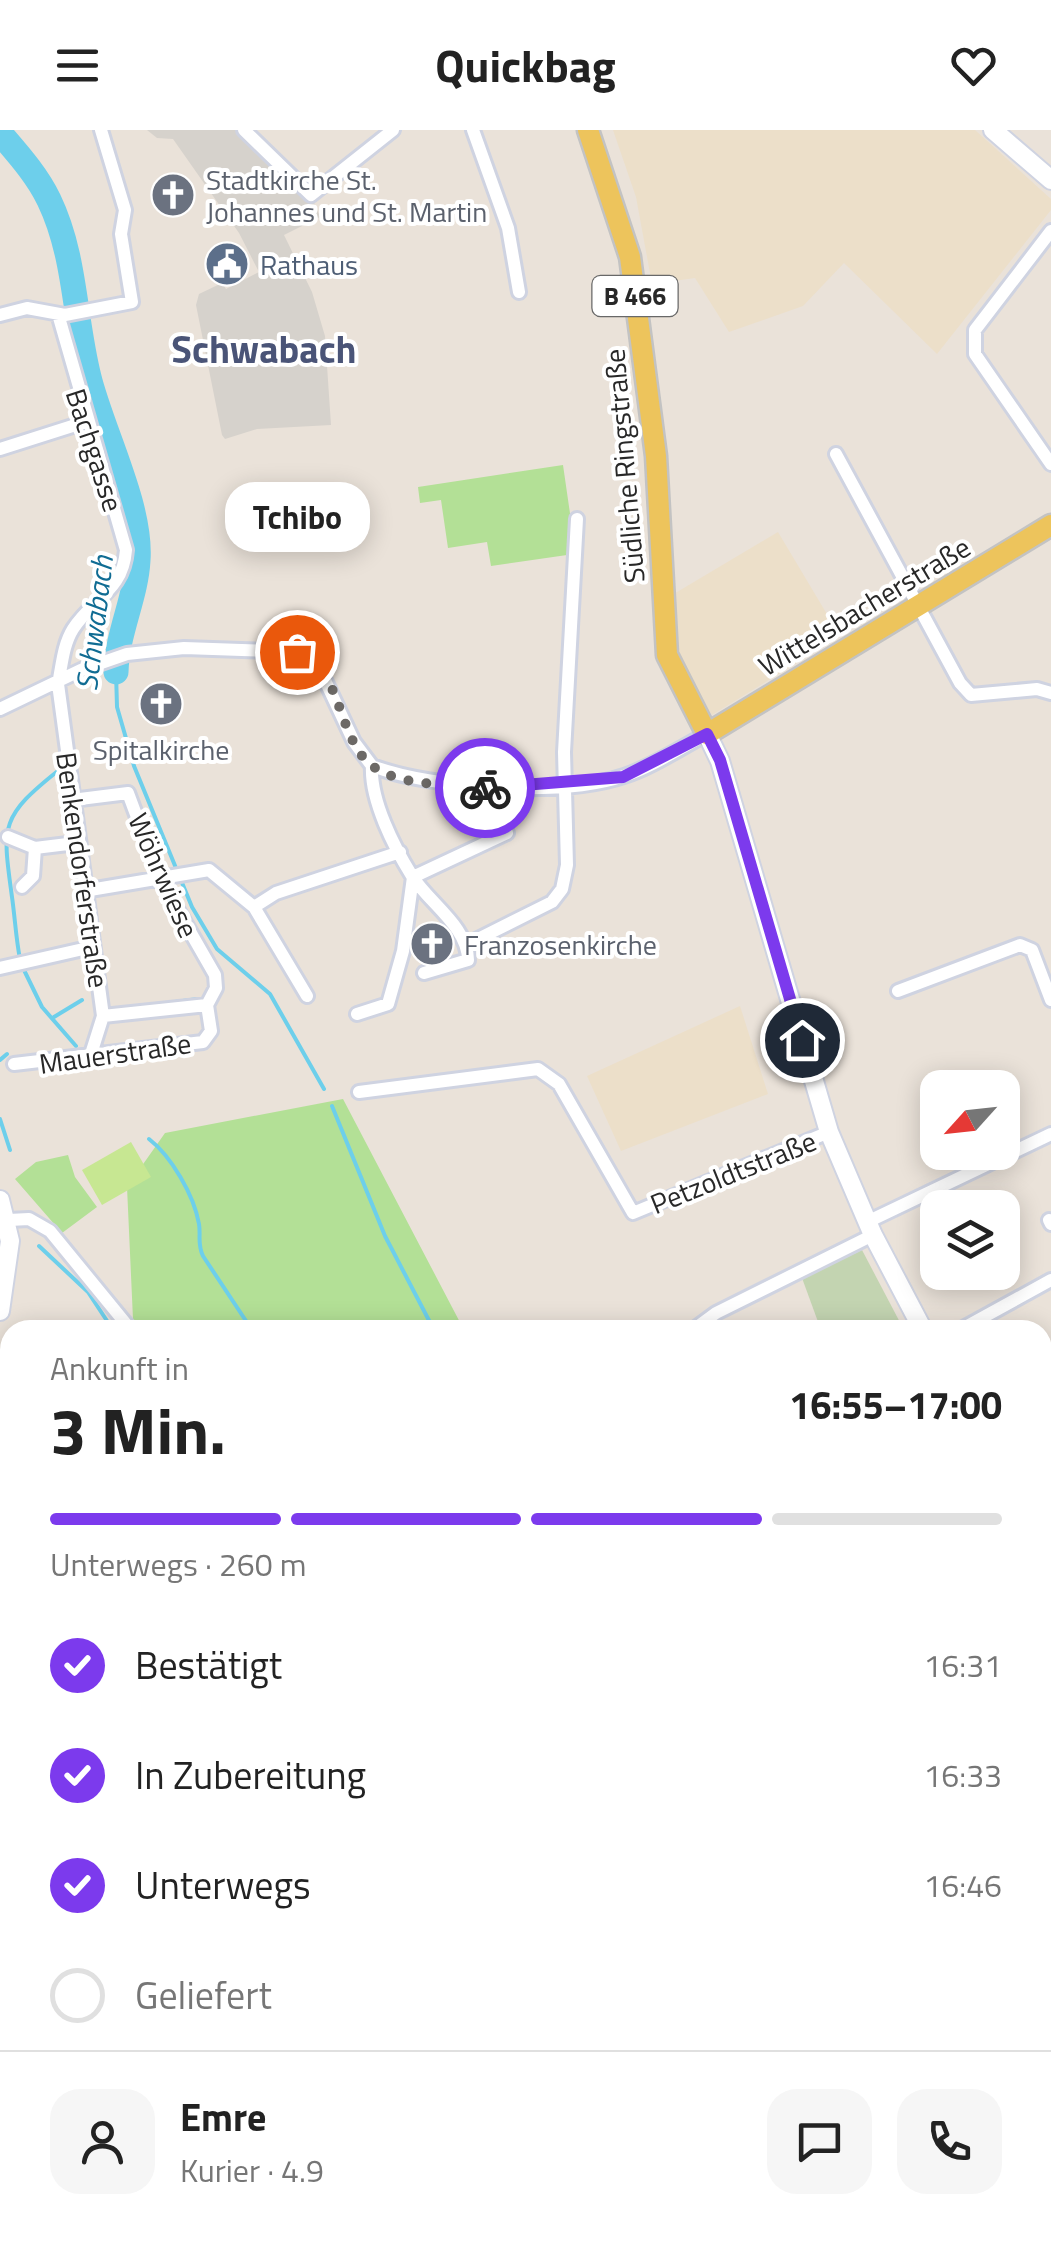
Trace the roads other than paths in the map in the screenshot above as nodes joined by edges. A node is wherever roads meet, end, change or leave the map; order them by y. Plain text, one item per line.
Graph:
1 (100, 130) edge
2 (244, 130) edge
3 (393, 130) edge
4 (472, 130) edge
5 (588, 130) edge
6 (993, 130) edge
7 (1051, 180) edge
8 (1051, 230) edge
9 (519, 292) dead end
10 (0, 315) edge
11 (62, 315) junction
12 (85, 422) junction
13 (0, 448) edge
14 (836, 454) dead end
15 (1051, 464) edge
16 (577, 519) dead end
17 (1051, 526) edge
18 (917, 606) junction
19 (58, 684) junction
20 (1051, 693) edge
21 (0, 709) edge
22 (707, 734) junction
23 (372, 766) junction
24 (564, 784) junction
25 (491, 788) junction
26 (72, 800) junction
27 (8, 837) dead end
28 (76, 843) junction
29 (35, 848) junction
30 (400, 852) junction
31 (413, 878) junction
32 (164, 879) junction
33 (22, 887) dead end
34 (84, 891) junction
35 (254, 907) junction
36 (468, 944) junction
37 (92, 947) junction
38 (13, 964) edge
39 (424, 973) dead end
40 (898, 991) dead end
41 (307, 996) dead end
42 (1051, 1000) edge
43 (207, 1005) junction
44 (357, 1014) dead end
45 (103, 1016) junction
46 (211, 1031) joint
47 (90, 1054) junction
48 (14, 1064) dead end
49 (360, 1092) dead end
50 (829, 1132) junction
51 (1051, 1134) edge
52 (0, 1200) edge
53 (4, 1226) edge
54 (870, 1229) junction
55 (1051, 1280) edge
56 (0, 1311) edge
57 (123, 1320) edge
58 (706, 1320) edge
59 (918, 1320) edge
60 (978, 1320) edge

1 - 11 street
2 - 3 street
4 - 9 street
5 - 22 main road, Südliche Ringstraße / B 466
6 - 7 main road
8 - 15 street
10 - 11 street
11 - 12 street, Bachgasse
12 - 13 street
12 - 19 street, Bachgasse
14 - 18 street
16 - 24 street
17 - 18 main road, Wittelsbacherstraße
18 - 20 street
18 - 22 main road, Wittelsbacherstraße
19 - 21 street
19 - 23 street
19 - 26 street, Benkendorferstraße
22 - 24 street
22 - 50 main road
23 - 25 street
23 - 30 street
24 - 25 street
24 - 36 street
25 - 31 street
26 - 28 street, Benkendorferstraße
26 - 32 street, Wöhrwiese
27 - 29 street
28 - 29 street
28 - 34 street, Benkendorferstraße
29 - 33 street
30 - 31 street
30 - 35 street
31 - 36 street
31 - 44 street
32 - 34 street
32 - 35 street
32 - 43 street, Wöhrwiese
34 - 37 street, Benkendorferstraße
35 - 41 street
36 - 39 street
37 - 38 street
37 - 45 street, Benkendorferstraße
40 - 42 street
43 - 45 street
43 - 46 street, Wöhrwiese
45 - 47 street, Benkendorferstraße
46 - 47 street, Mauerstraße
47 - 48 street, Mauerstraße
49 - 50 street, Petzoldtstraße
50 - 54 main road
51 - 54 street
52 - 53 main road
53 - 56 main road
53 - 57 street
54 - 58 street
54 - 59 main road
55 - 60 street

